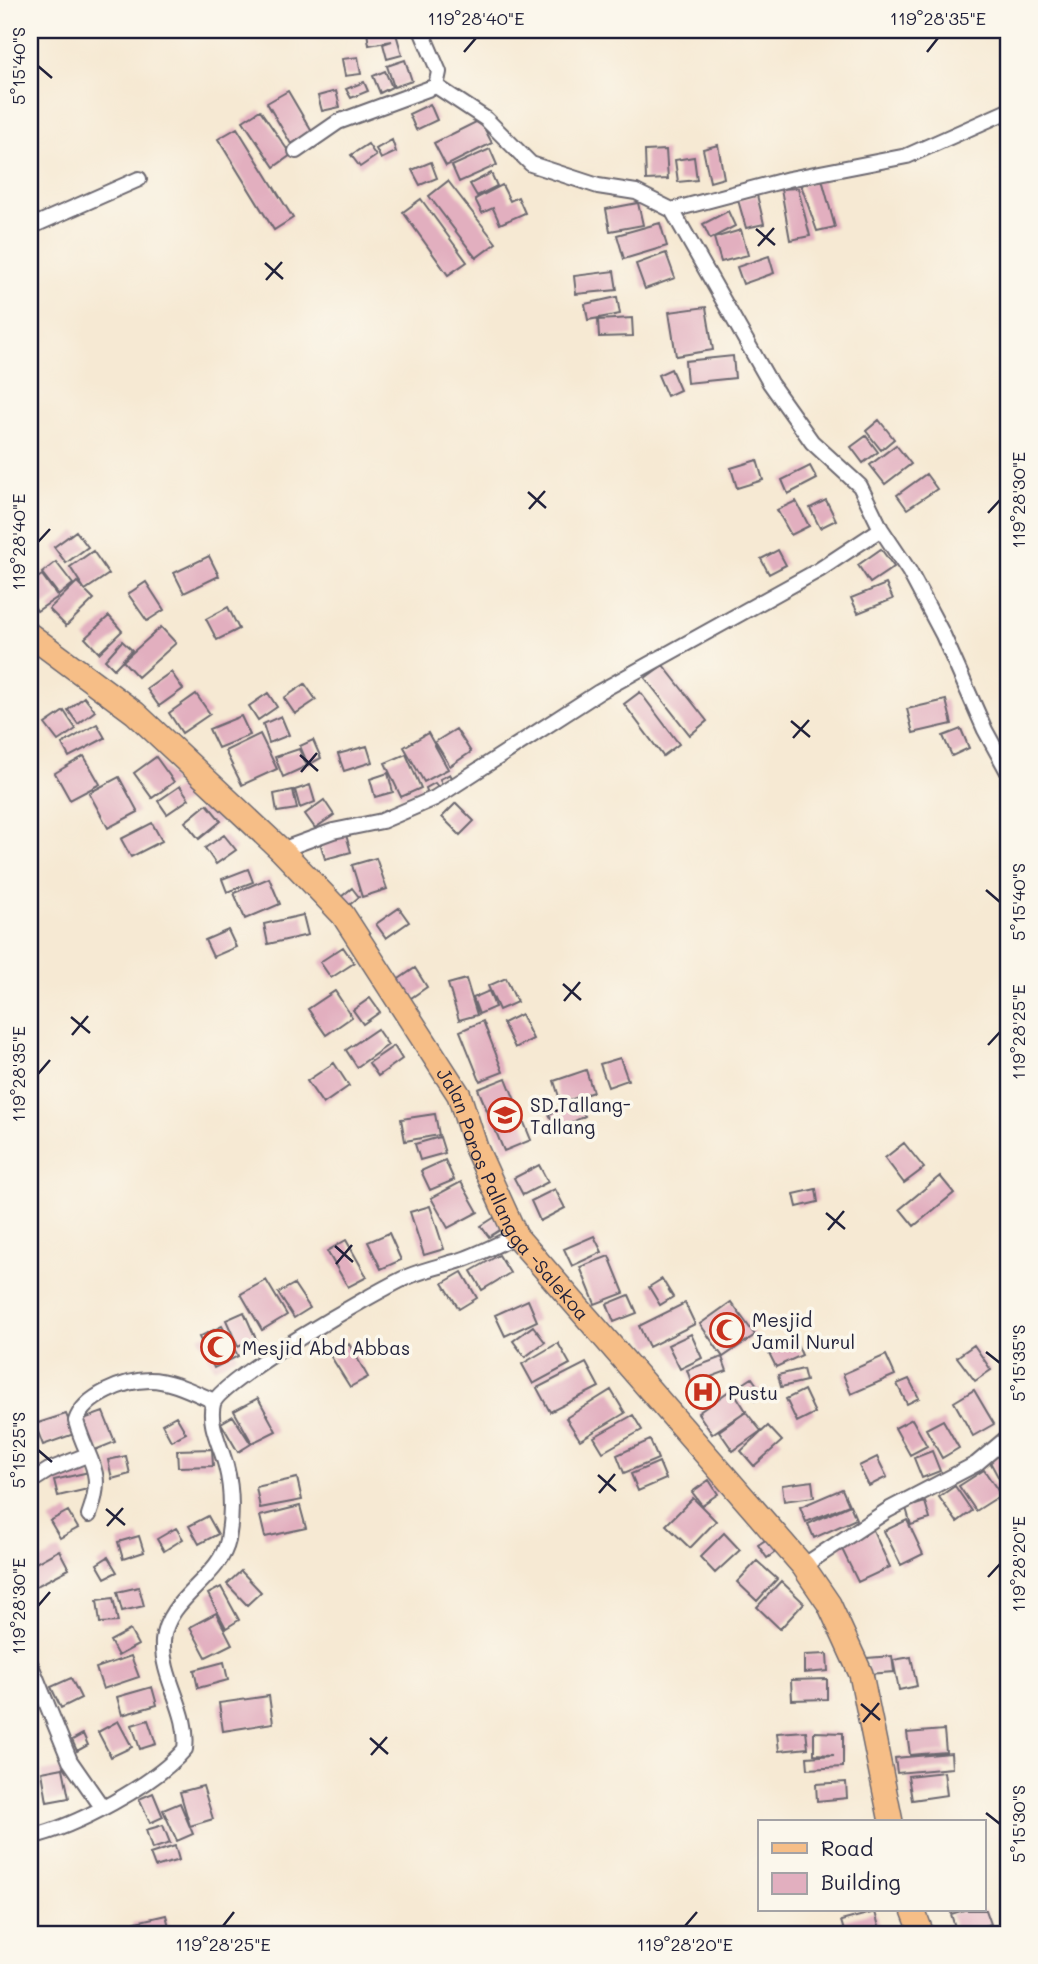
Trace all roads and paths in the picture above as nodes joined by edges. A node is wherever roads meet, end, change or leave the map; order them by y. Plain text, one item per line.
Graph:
1 (421, 30) edge
2 (436, 86) junction
3 (1008, 111) edge
4 (296, 151) dead end
5 (139, 179) dead end
6 (672, 210) junction
7 (30, 227) edge
8 (881, 529) junction
9 (30, 635) edge
10 (1008, 772) edge
11 (281, 850) junction
12 (516, 1236) junction
13 (214, 1401) junction
14 (1008, 1437) edge
15 (87, 1455) junction
16 (30, 1482) edge
17 (89, 1515) dead end
18 (803, 1566) junction
19 (30, 1662) edge
20 (102, 1807) junction
21 (891, 1820) edge
22 (30, 1837) edge
23 (913, 1912) edge
24 (922, 1934) edge

1 - 2 street
2 - 4 street
2 - 6 street
3 - 6 street
5 - 7 street
6 - 8 street
8 - 10 street
8 - 11 street
9 - 11 main road, Jalan Poros Pallangga -Salekoa
11 - 12 main road, Jalan Poros Pallangga -Salekoa
12 - 13 street
12 - 18 main road, Jalan Poros Pallangga -Salekoa
13 - 15 street
13 - 20 street
14 - 18 street
15 - 16 street
15 - 17 street
18 - 21 main road, Jalan Poros Pallangga -Salekoa
19 - 20 street
20 - 22 street
23 - 24 main road

